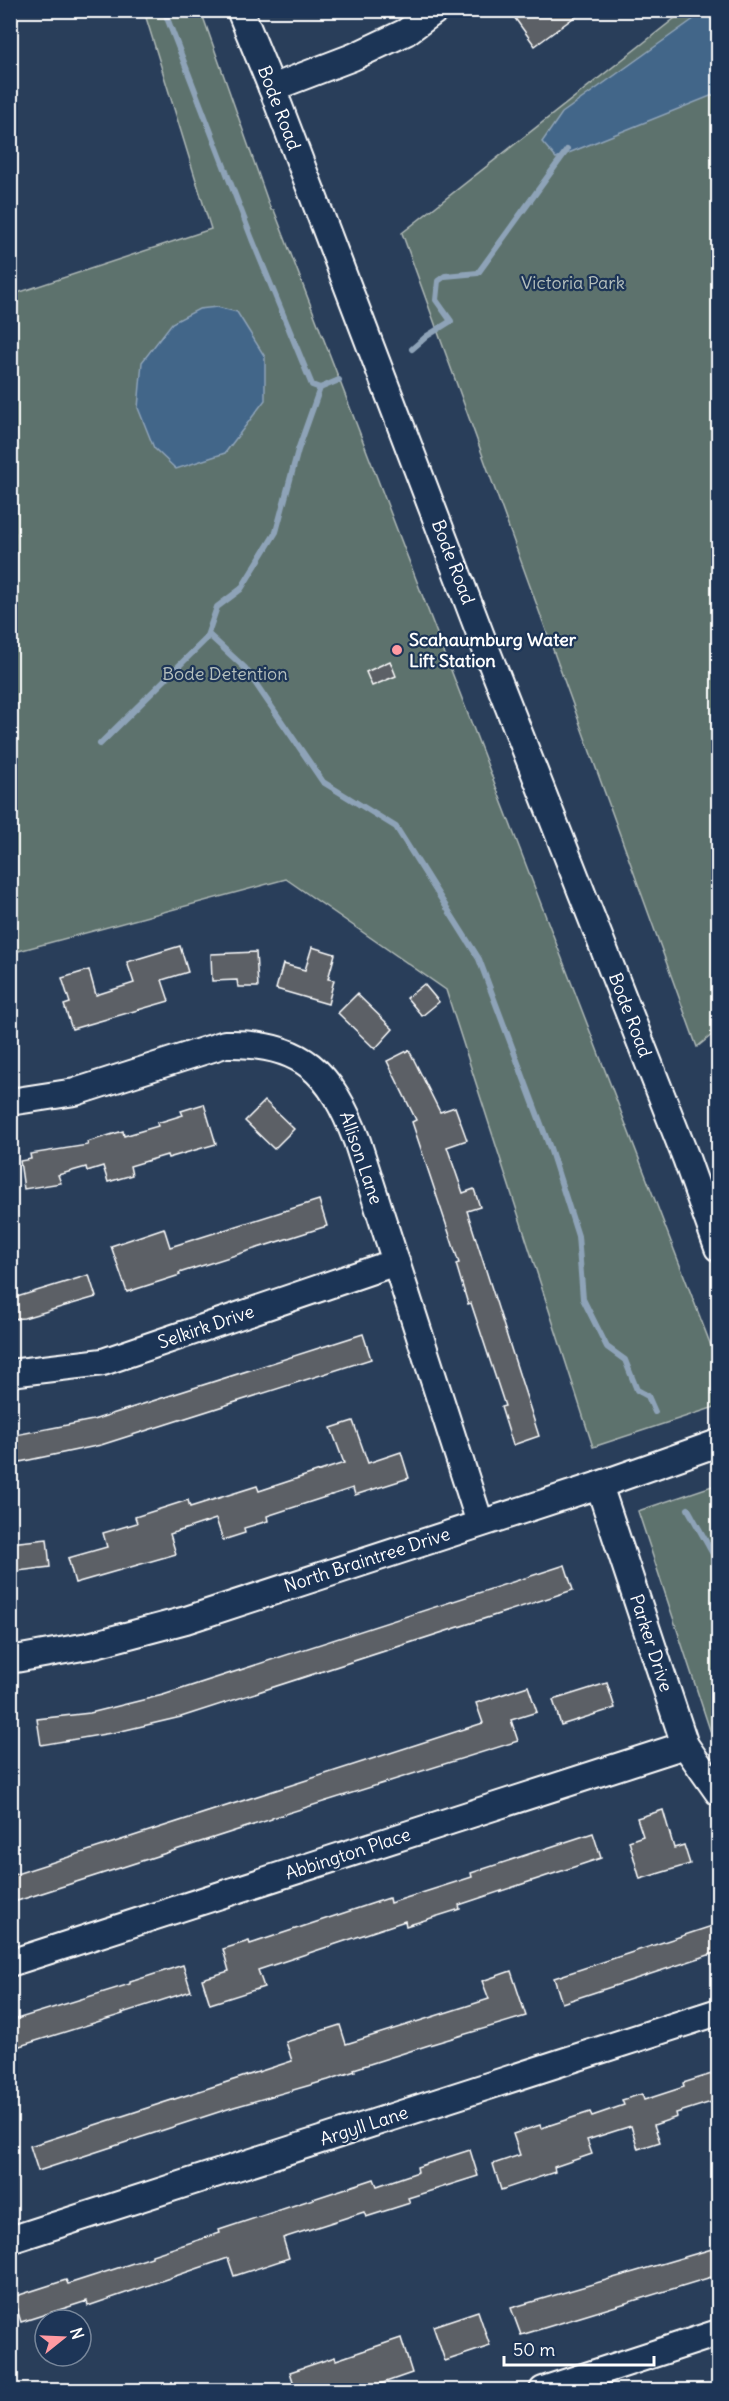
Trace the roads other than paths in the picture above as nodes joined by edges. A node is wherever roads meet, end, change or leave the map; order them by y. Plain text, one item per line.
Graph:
1 (240, 10) edge
2 (436, 10) edge
3 (272, 88) junction
4 (10, 1102) edge
5 (718, 1248) edge
6 (396, 1263) junction
7 (10, 1373) edge
8 (718, 1443) edge
9 (599, 1485) junction
10 (480, 1523) junction
11 (10, 1660) edge
12 (685, 1745) junction
13 (718, 1792) edge
14 (10, 1963) edge
15 (718, 2012) edge
16 (10, 2240) edge
17 (718, 2333) edge
18 (543, 2391) edge

1 - 3 street, Bode Road
2 - 3 street
3 - 5 street, Bode Road
4 - 6 street, Allison Lane
6 - 7 street, Selkirk Drive
6 - 10 street, Allison Lane
8 - 9 street, North Braintree Drive
9 - 10 street, North Braintree Drive
9 - 12 street, Parker Drive
10 - 11 street, North Braintree Drive
12 - 13 street, Parker Drive
12 - 14 street, Abbington Place
15 - 16 street, Argyll Lane
17 - 18 street

